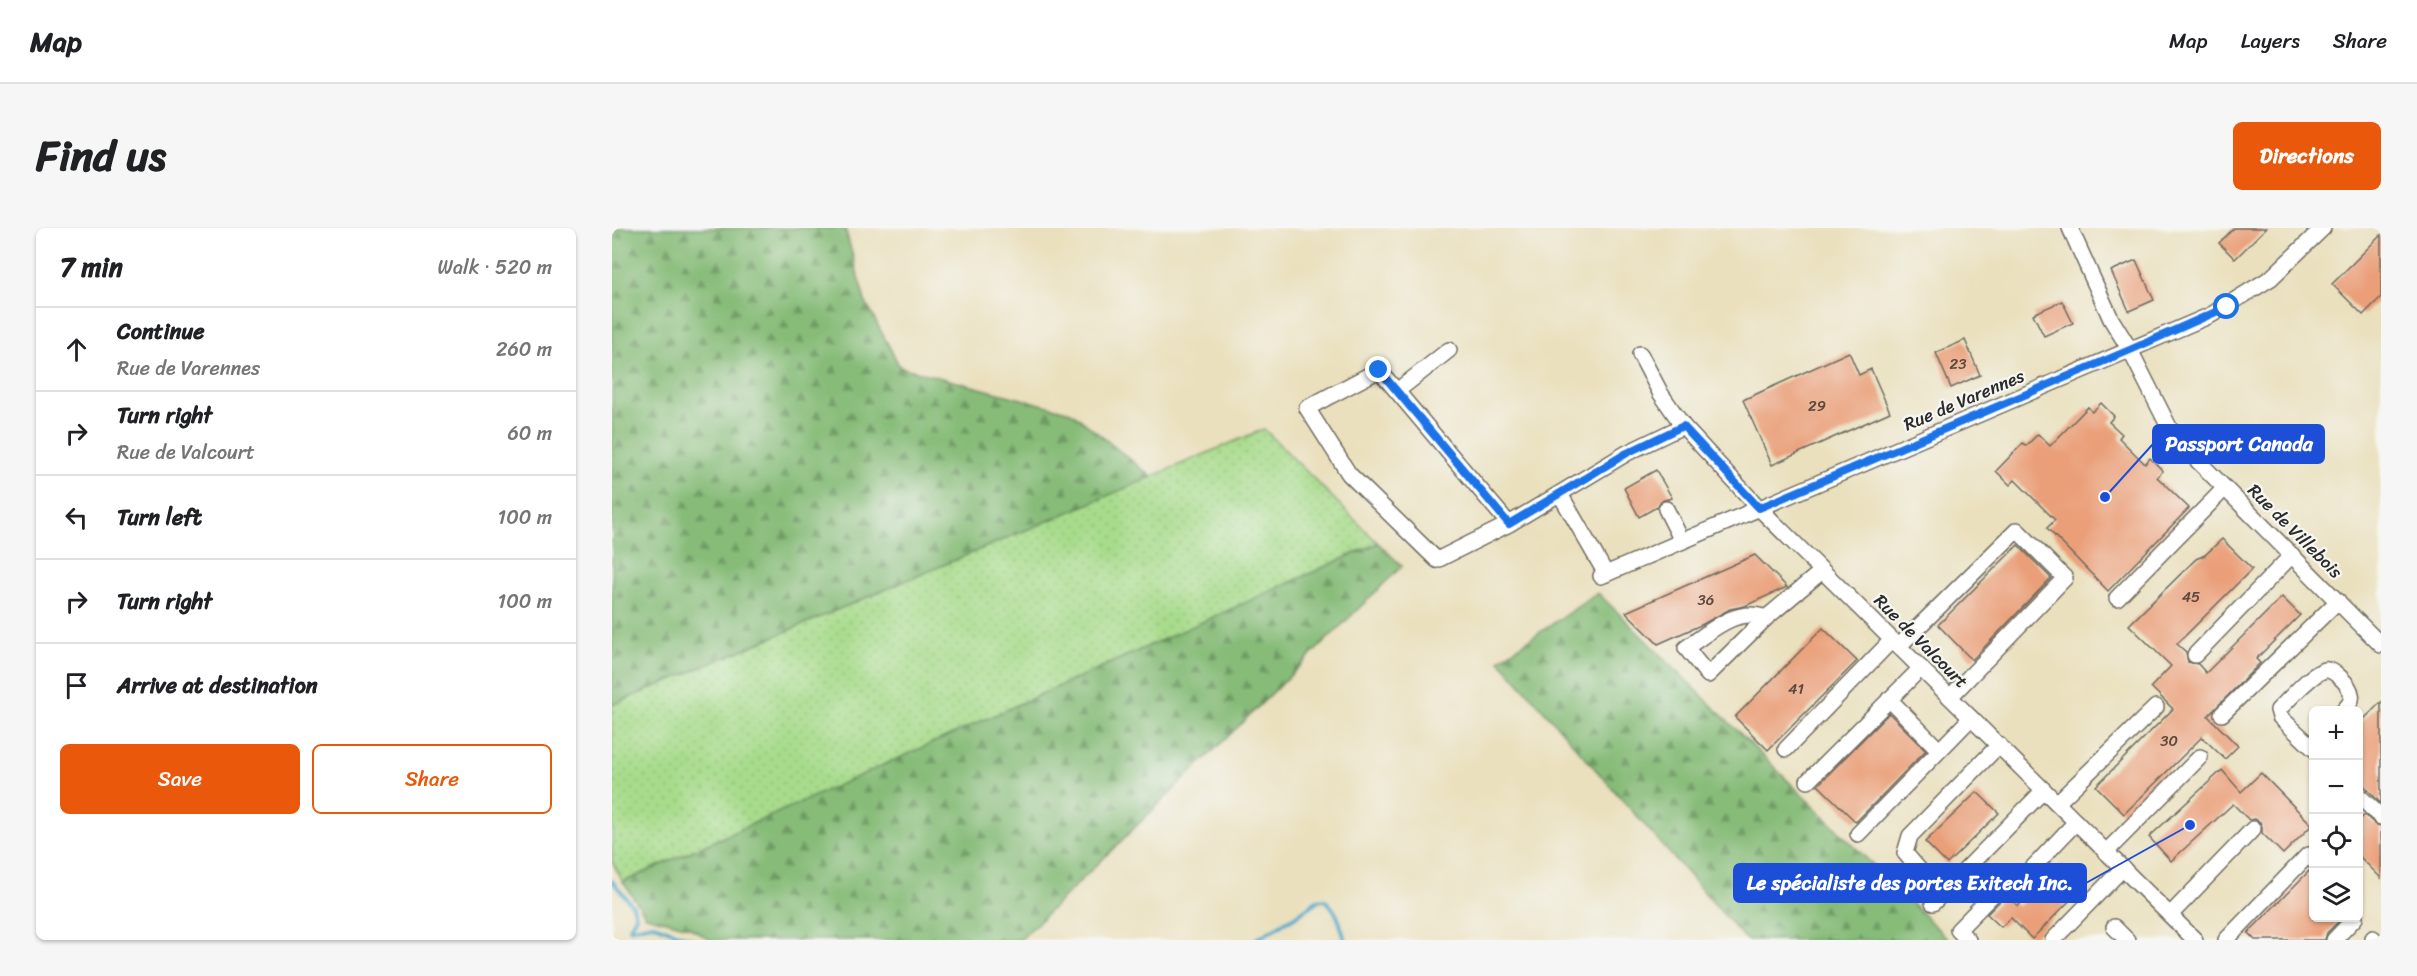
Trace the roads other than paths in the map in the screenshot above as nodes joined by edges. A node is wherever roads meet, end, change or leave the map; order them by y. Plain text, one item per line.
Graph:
1 (2070, 228) edge
2 (2324, 228) edge
3 (1449, 350) dead end
4 (2130, 350) junction
5 (1640, 354) dead end
6 (1397, 391) junction
7 (1683, 426) junction
8 (2225, 488) junction
9 (1560, 494) junction
10 (1759, 508) junction
11 (1666, 509) dead end
12 (1509, 524) junction
13 (1682, 542) junction
14 (2292, 555) junction
15 (1822, 571) junction
16 (2117, 598) dead end
17 (2338, 602) junction
18 (1766, 618) junction
19 (1895, 643) junction
20 (2381, 645) edge
21 (2195, 655) dead end
22 (1921, 668) junction
23 (1950, 697) junction
24 (1889, 699) junction
25 (2347, 706) edge
26 (2156, 707) dead end
27 (2222, 714) dead end
28 (1971, 717) junction
29 (2309, 743) edge
30 (1999, 745) junction
31 (1786, 749) dead end
32 (1940, 750) junction
33 (2200, 757) dead end
34 (1808, 781) dead end
35 (2044, 790) junction
36 (2363, 800) edge
37 (2058, 803) junction
38 (2381, 817) edge
39 (2076, 822) junction
40 (2253, 829) dead end
41 (1858, 834) dead end
42 (2106, 852) junction
43 (2309, 856) edge
44 (2123, 868) junction
45 (1922, 873) dead end
46 (1933, 903) dead end
47 (2170, 915) junction
48 (2351, 922) edge
49 (2114, 927) dead end
50 (1968, 940) edge
51 (2053, 940) edge
52 (2127, 940) edge
53 (2195, 940) edge
54 (2226, 940) edge
55 (2334, 940) edge

1 - 4 street, Rue de Villebois
2 - 4 street, Rue de Varennes
3 - 6 street
4 - 8 street, Rue de Villebois
4 - 10 street, Rue de Varennes
5 - 7 street, Rue de Valcourt
6 - 12 street
6 - 12 street
7 - 9 street
7 - 10 street, Rue de Valcourt
8 - 14 street, Rue de Villebois
8 - 16 street
9 - 12 street
9 - 13 street, Rue de Varennes
10 - 13 street, Rue de Varennes
10 - 15 street, Rue de Valcourt
11 - 13 street
14 - 17 street, Rue de Villebois
14 - 21 street
15 - 18 street
15 - 19 street, Rue de Valcourt
17 - 20 street, Rue de Villebois
17 - 27 street
18 - 18 street
19 - 22 street, Rue de Valcourt
19 - 23 street
19 - 31 street
22 - 23 street, Rue de Valcourt
22 - 24 street
23 - 28 street, Rue de Valcourt
24 - 32 street
24 - 34 street
25 - 29 street
26 - 37 street
28 - 30 street, Rue de Valcourt
28 - 32 street
30 - 35 street, Rue de Valcourt
30 - 45 street
32 - 41 street
33 - 42 street
35 - 37 street, Rue de Valcourt
35 - 46 street
36 - 38 street
37 - 39 street, Rue de Valcourt
39 - 42 street, Rue de Valcourt
39 - 50 street
40 - 47 street
42 - 44 street, Rue de Valcourt
43 - 54 street
44 - 47 street, Rue de Valcourt
44 - 51 street
47 - 53 street, Rue de Valcourt
48 - 55 street
49 - 52 street

